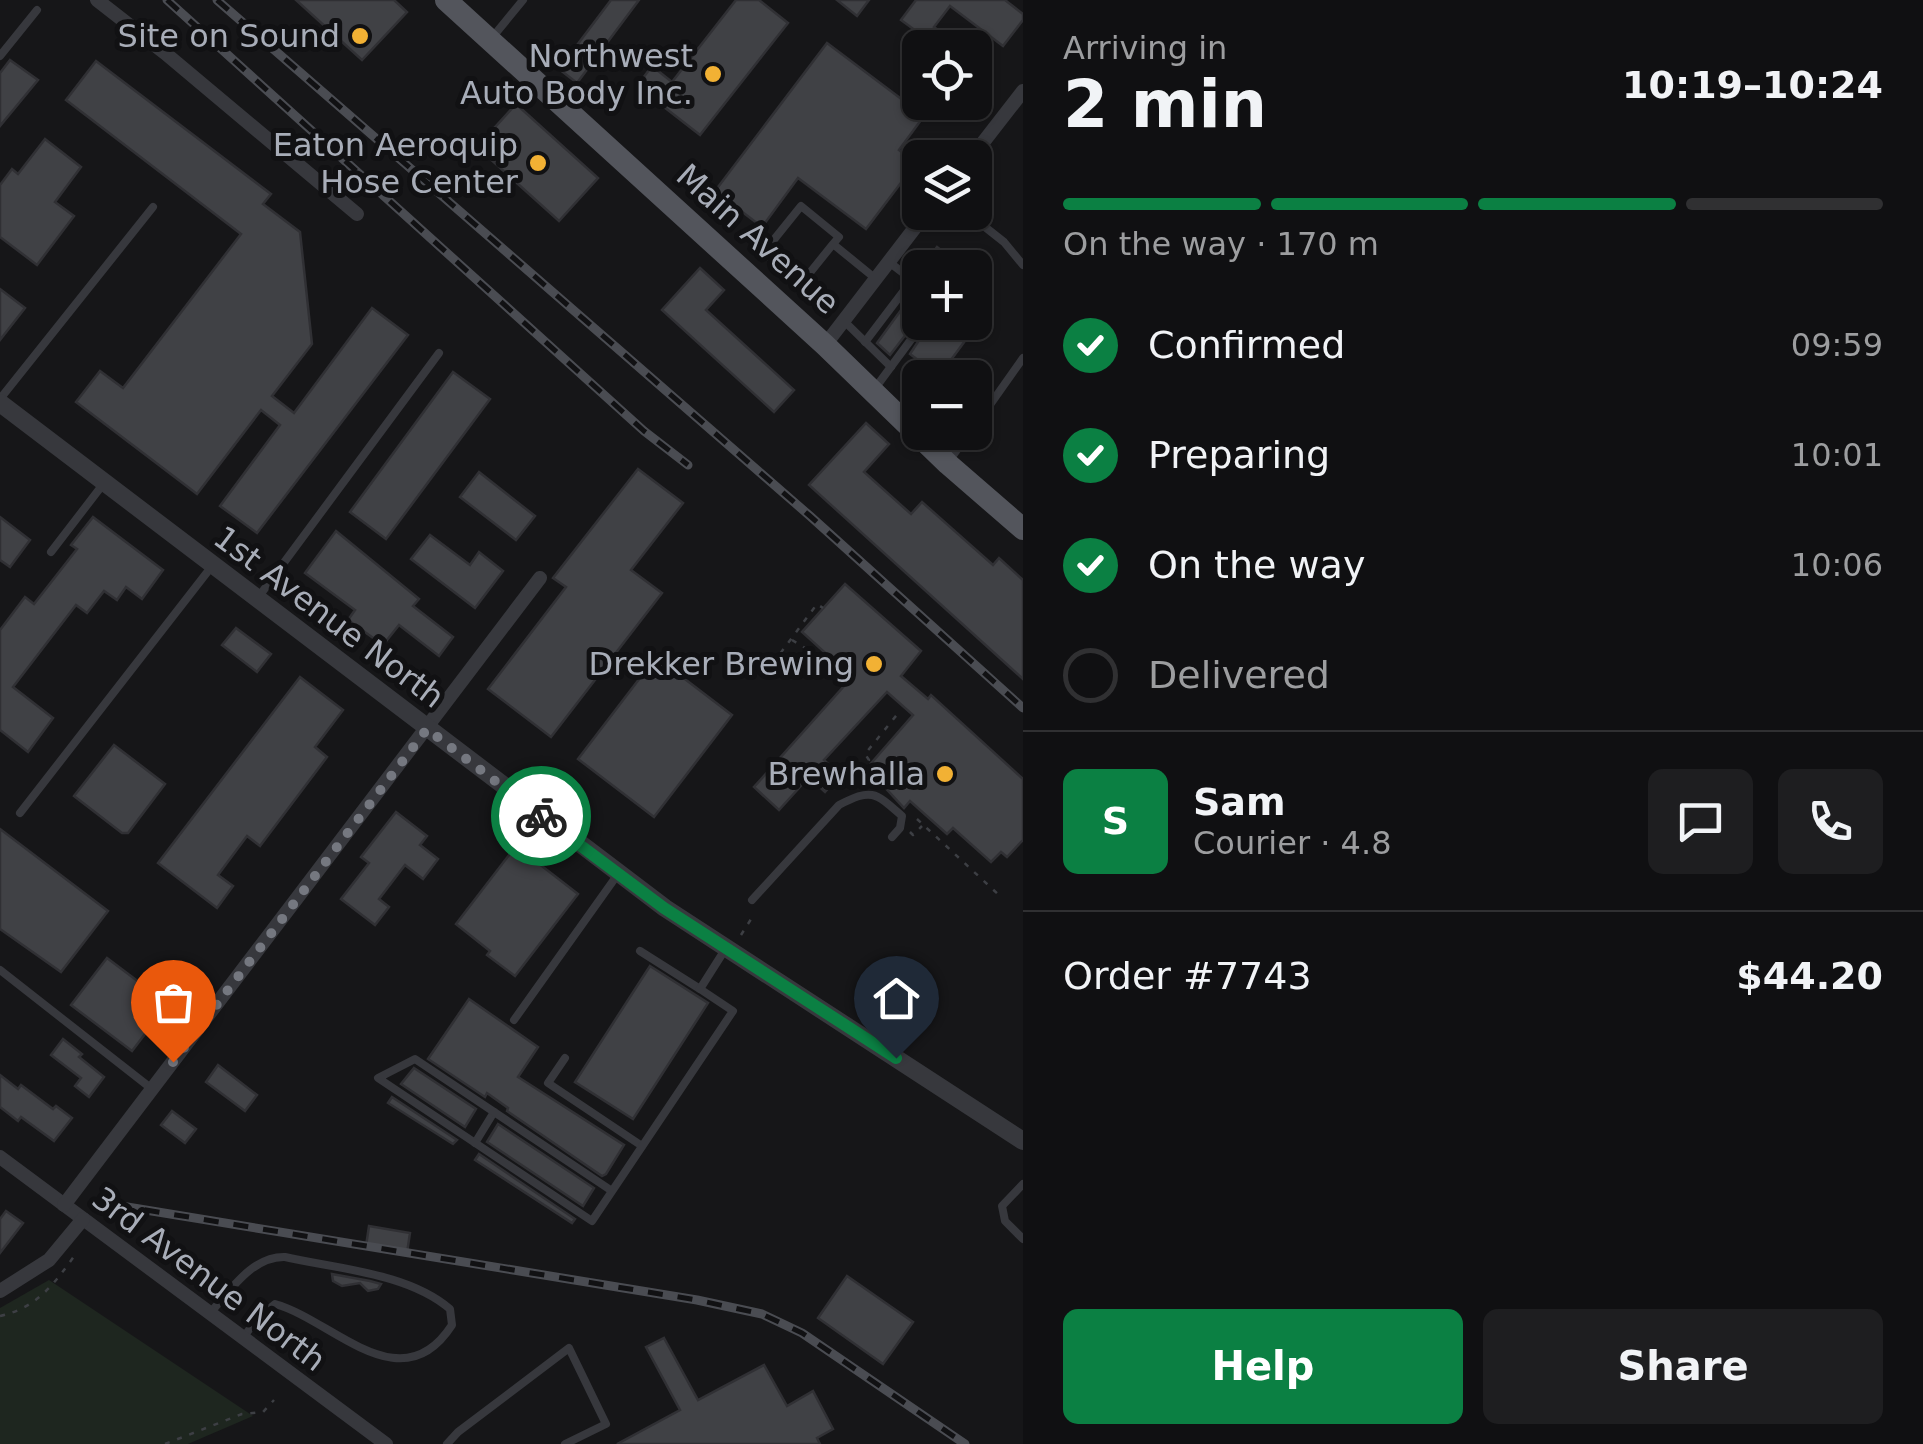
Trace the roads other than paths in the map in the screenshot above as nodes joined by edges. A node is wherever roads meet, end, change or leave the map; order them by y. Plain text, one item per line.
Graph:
1 (97, 0) edge
2 (446, 0) edge
3 (523, 0) edge
4 (38, 10) dead end
5 (490, 40) junction
6 (0, 56) edge
7 (1023, 91) edge
8 (985, 140) edge
9 (153, 207) dead end
10 (357, 214) dead end
11 (913, 230) edge
12 (989, 230) edge
13 (833, 244) junction
14 (764, 252) junction
15 (888, 262) junction
16 (1023, 265) edge
17 (743, 270) junction
18 (902, 272) edge
19 (876, 279) junction
20 (800, 285) junction
21 (902, 299) edge
22 (780, 304) junction
23 (844, 321) junction
24 (911, 340) edge
25 (865, 342) junction
26 (825, 345) junction
27 (440, 353) dead end
28 (1023, 358) edge
29 (891, 367) junction
30 (873, 392) junction
31 (0, 401) edge
32 (992, 402) edge
33 (958, 450) edge
34 (948, 464) junction
35 (104, 483) junction
36 (1023, 529) edge
37 (51, 552) dead end
38 (212, 566) junction
39 (540, 578) dead end
40 (257, 600) junction
41 (427, 729) junction
42 (20, 812) dead end
43 (892, 837) dead end
44 (618, 874) junction
45 (752, 900) dead end
46 (726, 948) junction
47 (640, 951) dead end
48 (0, 970) edge
49 (700, 989) junction
50 (514, 1020) dead end
51 (565, 1058) dead end
52 (152, 1089) junction
53 (494, 1112) junction
54 (1023, 1140) edge
55 (475, 1143) junction
56 (642, 1146) junction
57 (0, 1158) edge
58 (1023, 1184) edge
59 (612, 1191) junction
60 (64, 1205) junction
61 (83, 1219) junction
62 (1023, 1239) edge
63 (0, 1291) edge
64 (210, 1313) junction
65 (243, 1338) junction
66 (386, 1444) edge
67 (447, 1444) edge
68 (566, 1444) edge

1 - 10 street
2 - 5 main road, Main Avenue
3 - 5 lane
4 - 6 lane
5 - 17 main road, Main Avenue
7 - 8 street
9 - 31 lane
11 - 15 street
12 - 16 lane
13 - 14 lane
13 - 19 lane
13 - 20 lane
14 - 17 lane
14 - 20 lane
15 - 18 lane
15 - 19 street
17 - 22 main road, Main Avenue
19 - 23 street
20 - 22 lane
21 - 25 lane
22 - 26 main road, Main Avenue
23 - 25 lane
23 - 26 street
24 - 29 lane
25 - 29 lane
26 - 30 main road, Main Avenue
27 - 40 lane
28 - 32 lane
29 - 30 lane
30 - 34 main road, Main Avenue
31 - 35 street, 1st Avenue North
33 - 34 lane
34 - 36 main road, Main Avenue
35 - 37 lane
35 - 38 street, 1st Avenue North
38 - 40 street, 1st Avenue North
38 - 42 lane
39 - 41 street
40 - 41 street, 1st Avenue North
41 - 44 street, 1st Avenue North
41 - 52 street
43 - 45 lane
44 - 46 street, 1st Avenue North
44 - 50 lane
46 - 49 lane
46 - 54 street, 1st Avenue North
47 - 49 lane
48 - 52 lane
49 - 56 lane
51 - 56 lane
52 - 60 street
53 - 55 lane
53 - 55 lane
53 - 59 lane
55 - 59 lane
56 - 59 lane
57 - 60 street, 3rd Avenue North
58 - 62 lane
60 - 61 street, 3rd Avenue North
61 - 63 street
61 - 64 street, 3rd Avenue North
64 - 65 street, 3rd Avenue North
64 - 65 lane
65 - 66 street, 3rd Avenue North
67 - 68 lane

